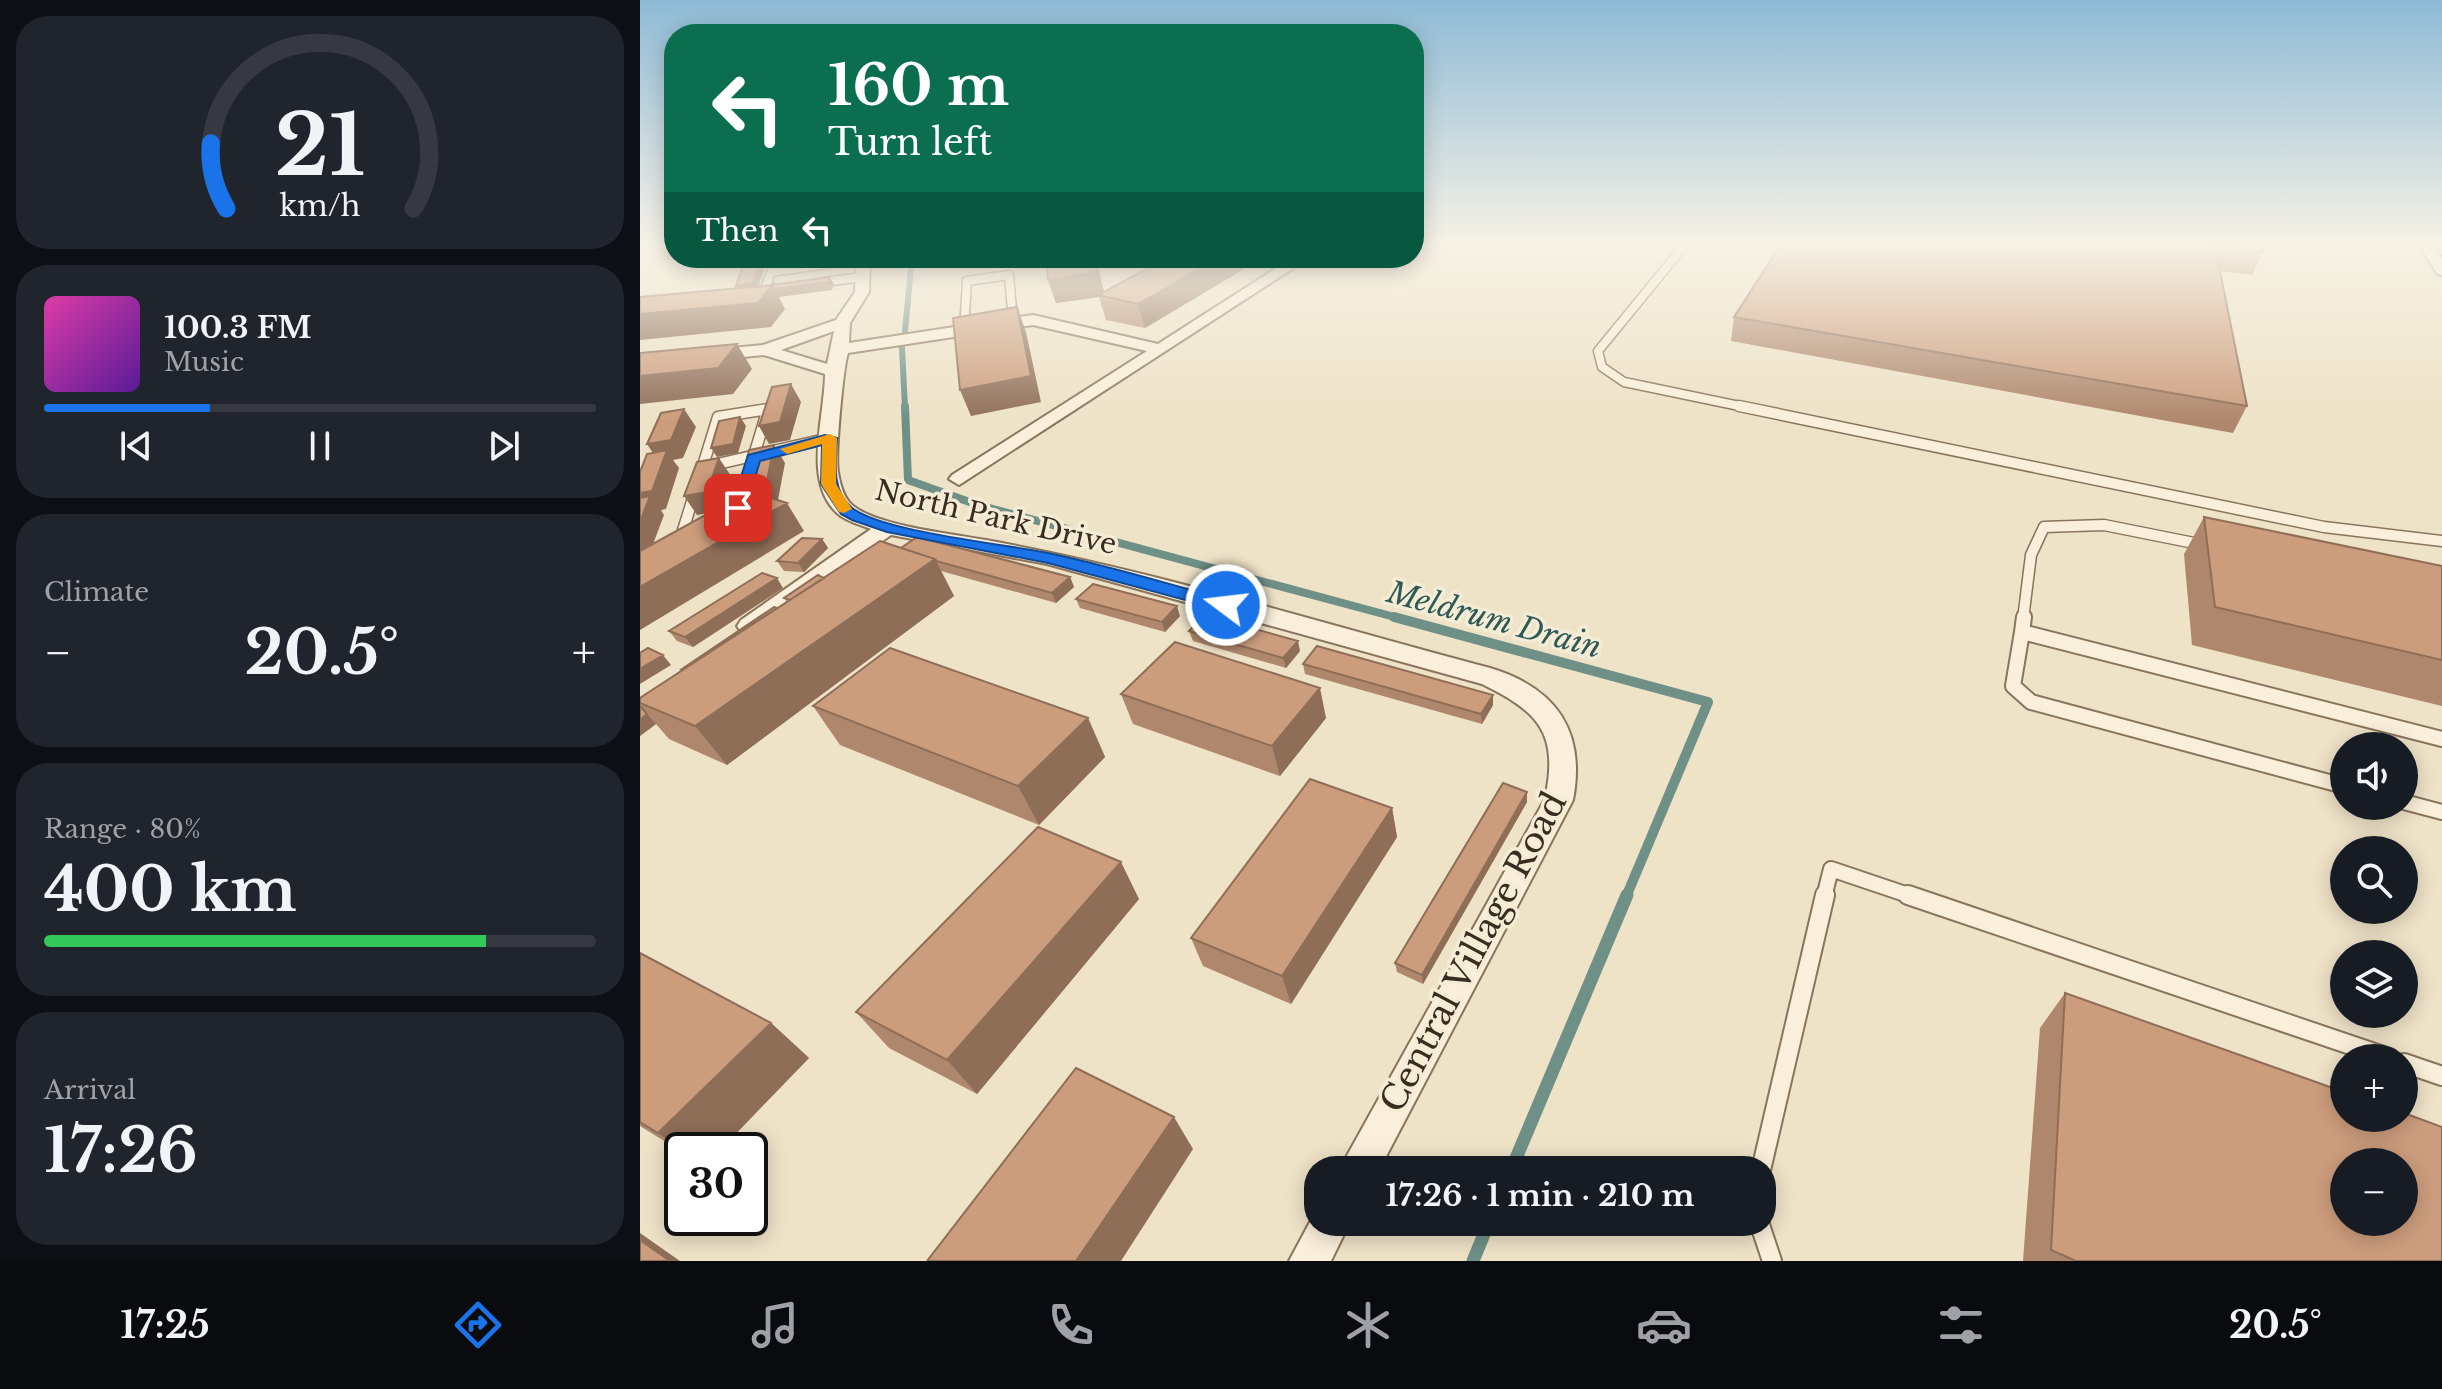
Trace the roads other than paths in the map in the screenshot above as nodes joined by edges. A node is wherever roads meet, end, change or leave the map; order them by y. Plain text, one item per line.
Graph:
1 (854, 305) edge
2 (966, 305) edge
3 (1012, 305) edge
4 (1229, 305) edge
5 (1636, 305) edge
6 (1013, 322) junction
7 (842, 323) junction
8 (964, 330) junction
9 (841, 349) junction
10 (1160, 349) junction
11 (765, 350) junction
12 (699, 356) edge
13 (833, 371) junction
14 (830, 438) junction
15 (753, 458) junction
16 (702, 468) junction
17 (959, 479) dead end
18 (887, 528) junction
19 (2442, 541) edge
20 (2213, 547) edge
21 (2022, 632) junction
22 (728, 640) edge
23 (1558, 730) joint
24 (2442, 739) edge
25 (2330, 782) edge
26 (2418, 806) edge
27 (2442, 812) edge
28 (2348, 1044) edge
29 (2418, 1068) edge
30 (2442, 1076) edge
31 (1366, 1156) edge
32 (1764, 1156) edge
33 (1322, 1236) edge
34 (1764, 1236) edge
35 (1309, 1261) edge
36 (1772, 1261) edge

1 - 7 street, North Park Drive
2 - 8 lane
3 - 6 lane
4 - 10 street
5 - 19 lane
6 - 8 street
6 - 10 street
7 - 9 street, North Park Drive
7 - 11 street
8 - 9 street
9 - 13 street, North Park Drive
10 - 17 street
11 - 12 street
11 - 13 street
13 - 14 street, North Park Drive
14 - 15 lane
14 - 18 street, North Park Drive
15 - 16 lane
15 - 16 lane
15 - 16 lane
18 - 22 street
18 - 23 street, North Park Drive
20 - 21 lane
21 - 24 lane
21 - 25 lane
23 - 31 street, Central Village Road
26 - 27 lane
28 - 32 lane
29 - 30 lane
33 - 35 street
34 - 36 lane

